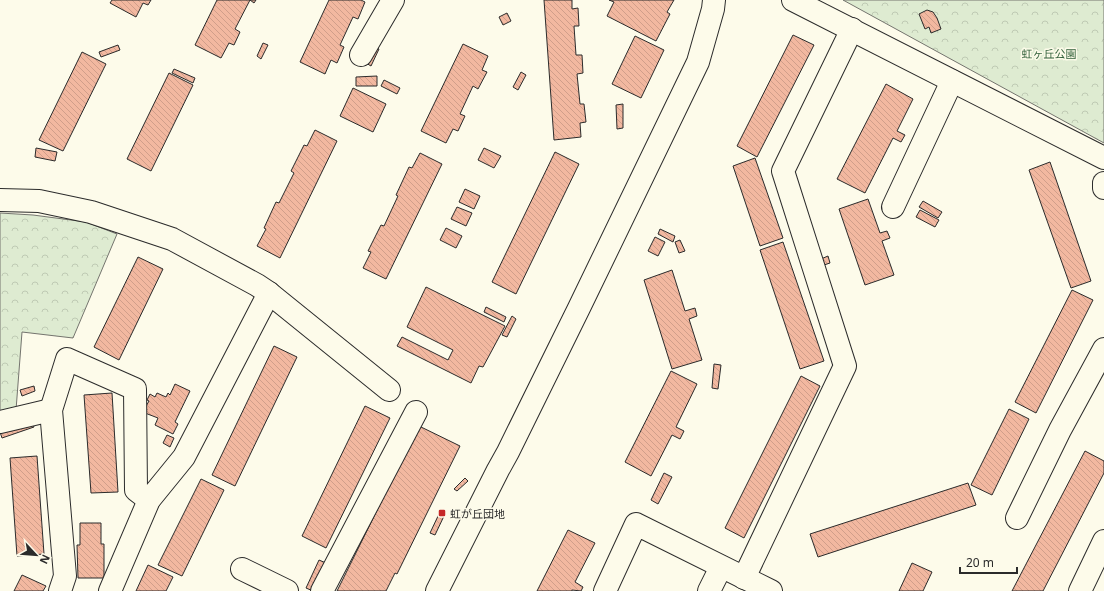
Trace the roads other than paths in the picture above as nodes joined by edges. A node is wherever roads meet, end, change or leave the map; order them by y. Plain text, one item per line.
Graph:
1 (393, 0) edge
2 (714, 0) edge
3 (793, 0) edge
4 (852, 29) junction
5 (361, 55) dead end
6 (952, 81) junction
7 (1104, 158) edge
8 (1104, 183) edge
9 (1104, 188) edge
10 (0, 200) edge
11 (893, 207) dead end
12 (269, 293) junction
13 (1104, 349) edge
14 (389, 390) dead end
15 (51, 410) junction
16 (416, 412) dead end
17 (0, 422) edge
18 (149, 500) junction
19 (1018, 518) dead end
20 (1102, 552) edge
21 (721, 567) junction
22 (242, 569) dead end
23 (744, 578) junction
24 (60, 591) edge
25 (110, 591) edge
26 (287, 591) edge
27 (322, 591) edge
28 (437, 591) edge
29 (605, 591) edge
30 (709, 591) edge
31 (771, 591) edge
32 (1080, 591) edge

1 - 5 street
2 - 28 street
3 - 4 street
4 - 6 street
4 - 23 street
6 - 7 street
6 - 11 street
8 - 9 street
10 - 12 street
12 - 14 street
12 - 18 street
13 - 19 street
15 - 17 street
15 - 18 street
15 - 24 street
16 - 27 street
18 - 25 street
20 - 32 street
21 - 23 street
21 - 29 street
21 - 30 street
22 - 26 street
23 - 31 street

